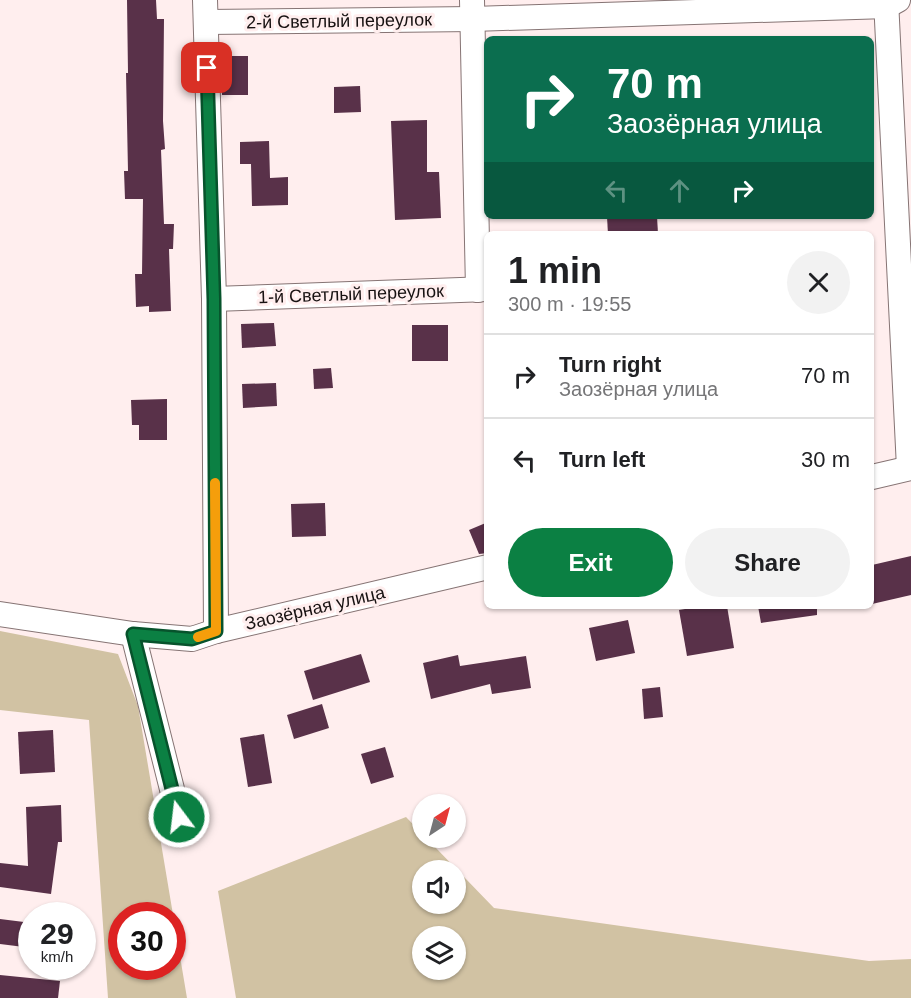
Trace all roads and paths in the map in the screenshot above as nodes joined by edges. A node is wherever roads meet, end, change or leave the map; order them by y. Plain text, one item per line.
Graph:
1 (891, 2) edge
2 (473, 10) edge
3 (205, 11) edge
4 (482, 290) edge
5 (214, 299) junction
6 (910, 468) edge
7 (874, 477) edge
8 (484, 568) edge
9 (0, 614) edge
10 (216, 631) junction
11 (133, 634) junction
12 (179, 817) dead end

1 - 2 street, 2-й Светлый переулок
1 - 6 street
2 - 3 street, 2-й Светлый переулок
2 - 4 street
3 - 5 street
4 - 5 street, 1-й Светлый переулок
5 - 10 street
6 - 7 street
8 - 10 street, Заозёрная улица
9 - 11 street, Заозёрная улица
10 - 11 street, Заозёрная улица
11 - 12 street

